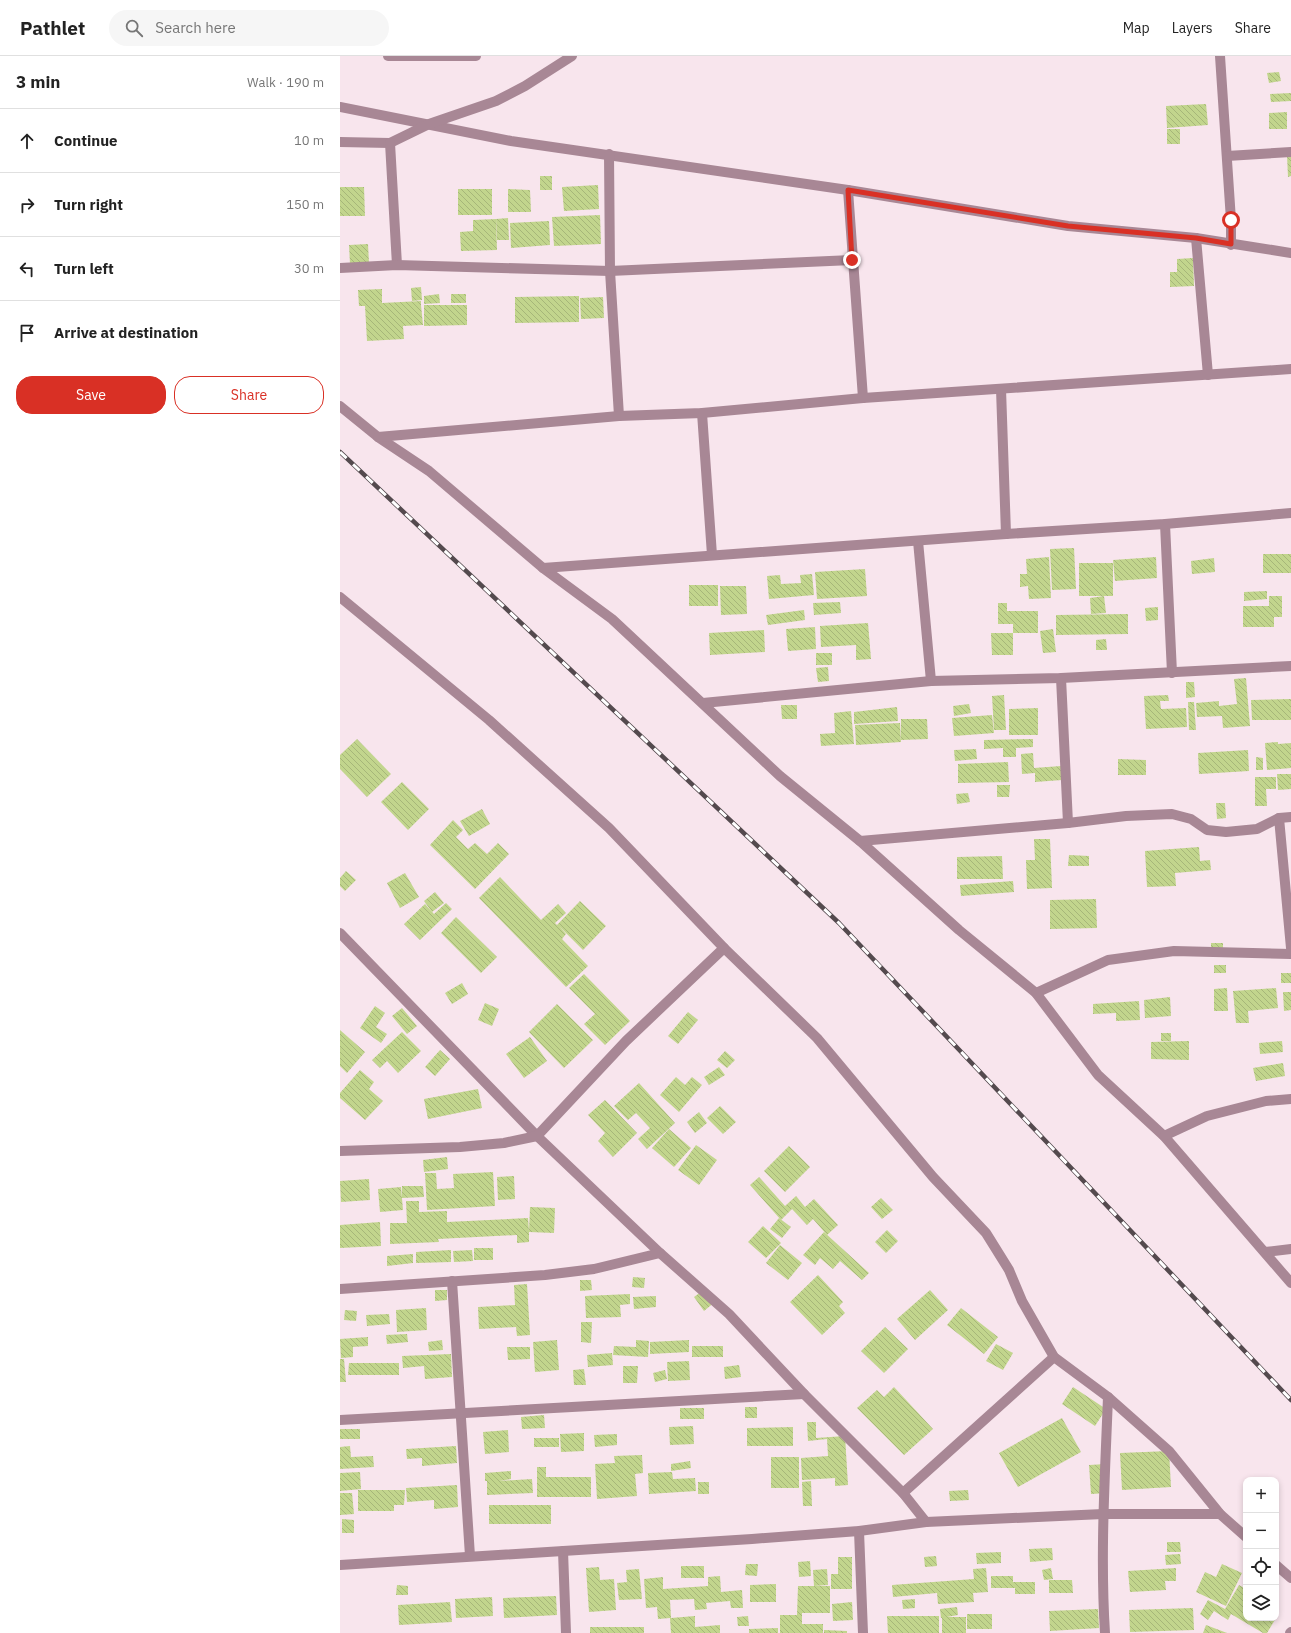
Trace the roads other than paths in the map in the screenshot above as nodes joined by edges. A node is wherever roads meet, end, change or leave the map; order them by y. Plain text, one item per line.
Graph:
1 (388, 56) edge
2 (476, 56) edge
3 (572, 56) edge
4 (1220, 56) edge
5 (340, 107) edge
6 (429, 124) junction
7 (340, 142) edge
8 (390, 143) junction
9 (1291, 152) edge
10 (609, 154) junction
11 (1227, 156) junction
12 (848, 190) junction
13 (1196, 238) junction
14 (1231, 244) junction
15 (1291, 253) edge
16 (852, 260) junction
17 (397, 265) junction
18 (340, 268) edge
19 (610, 271) junction
20 (1291, 369) edge
21 (1208, 375) junction
22 (1000, 389) junction
23 (863, 398) junction
24 (340, 406) edge
25 (702, 413) junction
26 (619, 416) junction
27 (378, 437) junction
28 (1291, 513) edge
29 (1165, 524) junction
30 (1006, 534) junction
31 (918, 540) junction
32 (712, 555) junction
33 (543, 568) junction
34 (342, 604) edge
35 (1291, 666) edge
36 (1172, 673) junction
37 (1062, 678) junction
38 (931, 680) junction
39 (703, 704) junction
40 (1291, 817) edge
41 (1279, 818) junction
42 (1068, 823) junction
43 (860, 841) junction
44 (340, 933) edge
45 (724, 948) junction
46 (1291, 948) edge
47 (1291, 954) edge
48 (1036, 993) junction
49 (1291, 1100) edge
50 (537, 1136) junction
51 (1164, 1136) junction
52 (340, 1151) edge
53 (1291, 1249) edge
54 (1265, 1252) junction
55 (660, 1253) junction
56 (452, 1281) junction
57 (1291, 1283) edge
58 (340, 1289) edge
59 (1054, 1357) junction
60 (804, 1394) junction
61 (1108, 1397) junction
62 (460, 1412) junction
63 (340, 1420) edge
64 (903, 1493) junction
65 (1103, 1514) junction
66 (1220, 1514) junction
67 (926, 1522) junction
68 (859, 1531) junction
69 (1243, 1534) edge
70 (563, 1551) junction
71 (470, 1556) junction
72 (340, 1565) edge
73 (1279, 1568) edge
74 (1291, 1578) edge
75 (566, 1633) edge
76 (863, 1633) edge
77 (1105, 1633) edge

1 - 2 street
3 - 6 street
4 - 11 street
5 - 6 street
6 - 8 street
6 - 10 street
7 - 8 street
8 - 17 street
9 - 11 street
10 - 12 street
10 - 19 street
11 - 14 street
12 - 13 street
12 - 16 street
13 - 14 street
13 - 21 street
14 - 15 street
16 - 19 street
16 - 23 street
17 - 18 street
17 - 19 street
19 - 26 street
20 - 21 street
21 - 22 street
22 - 23 street
22 - 30 street
23 - 25 street
24 - 27 street
25 - 26 street
25 - 32 street
26 - 27 street
27 - 33 street
28 - 29 street
29 - 30 street
29 - 36 street
30 - 31 street
31 - 32 street
31 - 38 street
32 - 33 street
33 - 39 street
34 - 45 street
35 - 36 street
36 - 37 street
37 - 38 street
37 - 42 street
38 - 39 street
39 - 43 street
40 - 41 street
41 - 42 street
41 - 46 street
42 - 43 street
43 - 48 street
44 - 50 street
45 - 50 street
45 - 59 street
47 - 48 street
48 - 51 street
49 - 51 street
50 - 52 street
50 - 55 street
51 - 54 street
53 - 54 street
54 - 57 street
55 - 56 street
55 - 60 street
56 - 58 street
56 - 62 street
59 - 61 street
59 - 64 street
60 - 62 street
60 - 64 street
61 - 65 street
61 - 66 street
62 - 63 street
62 - 71 street
64 - 67 street
65 - 66 street
65 - 67 street
65 - 77 street
66 - 69 street
67 - 68 street
68 - 70 street
68 - 76 street
70 - 71 street
70 - 75 street
71 - 72 street
73 - 74 street

